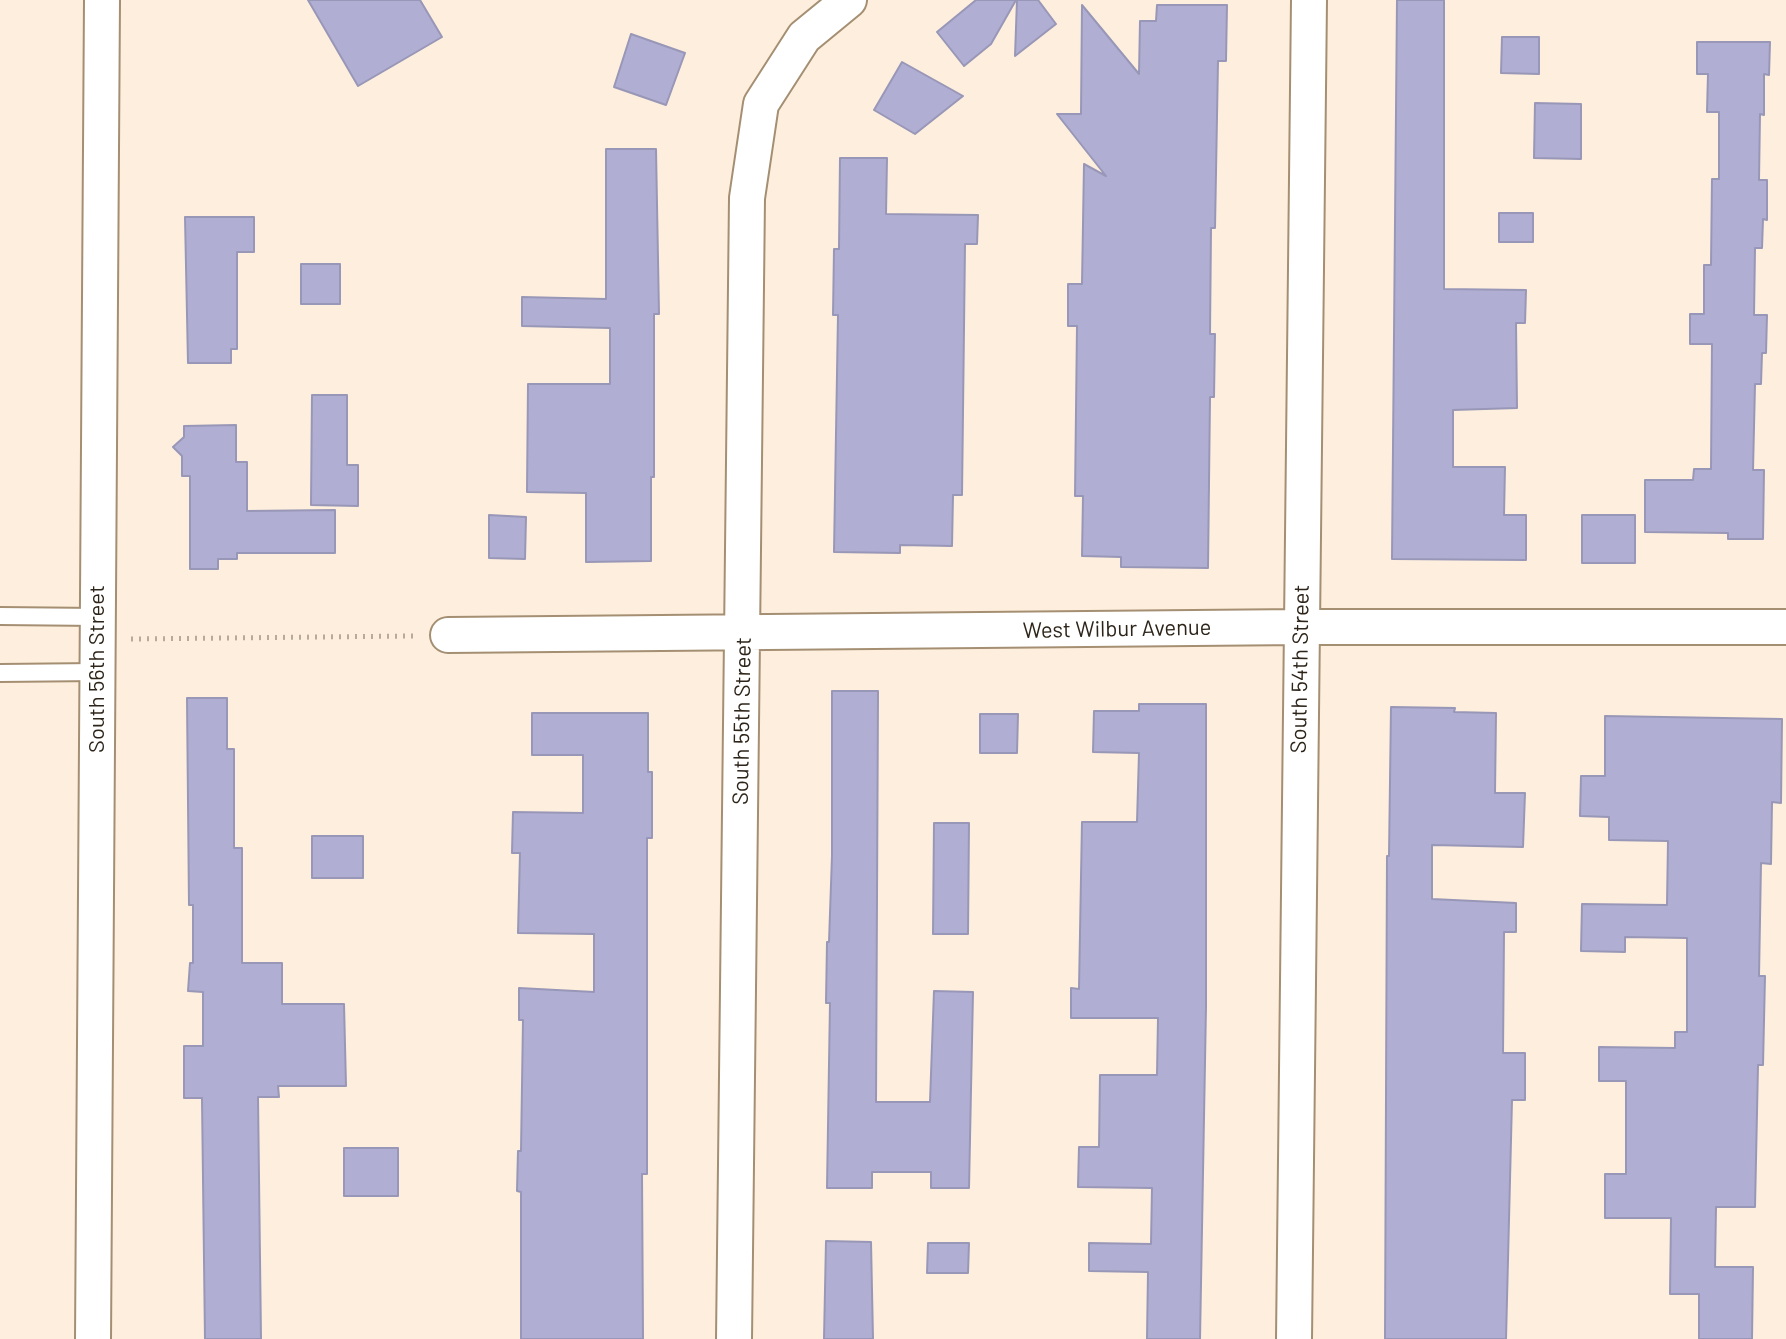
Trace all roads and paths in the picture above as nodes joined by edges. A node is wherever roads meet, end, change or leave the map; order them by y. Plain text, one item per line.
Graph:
1 (102, 0) edge
2 (849, 0) edge
3 (1309, 0) edge
4 (0, 616) edge
5 (1300, 627) junction
6 (1786, 627) edge
7 (743, 633) junction
8 (448, 635) joint
9 (98, 643) junction
10 (0, 673) edge
11 (93, 1339) edge
12 (734, 1339) edge
13 (1294, 1339) edge

1 - 9 street, South 56th Street
2 - 7 street, South 55th Street
3 - 5 street, South 54th Street
4 - 9 lane
5 - 6 street, West Wilbur Avenue
5 - 7 street, West Wilbur Avenue
5 - 13 street, South 54th Street
7 - 8 street, West Wilbur Avenue
7 - 12 street, South 55th Street
8 - 9 path
9 - 10 lane
9 - 11 street, South 56th Street

